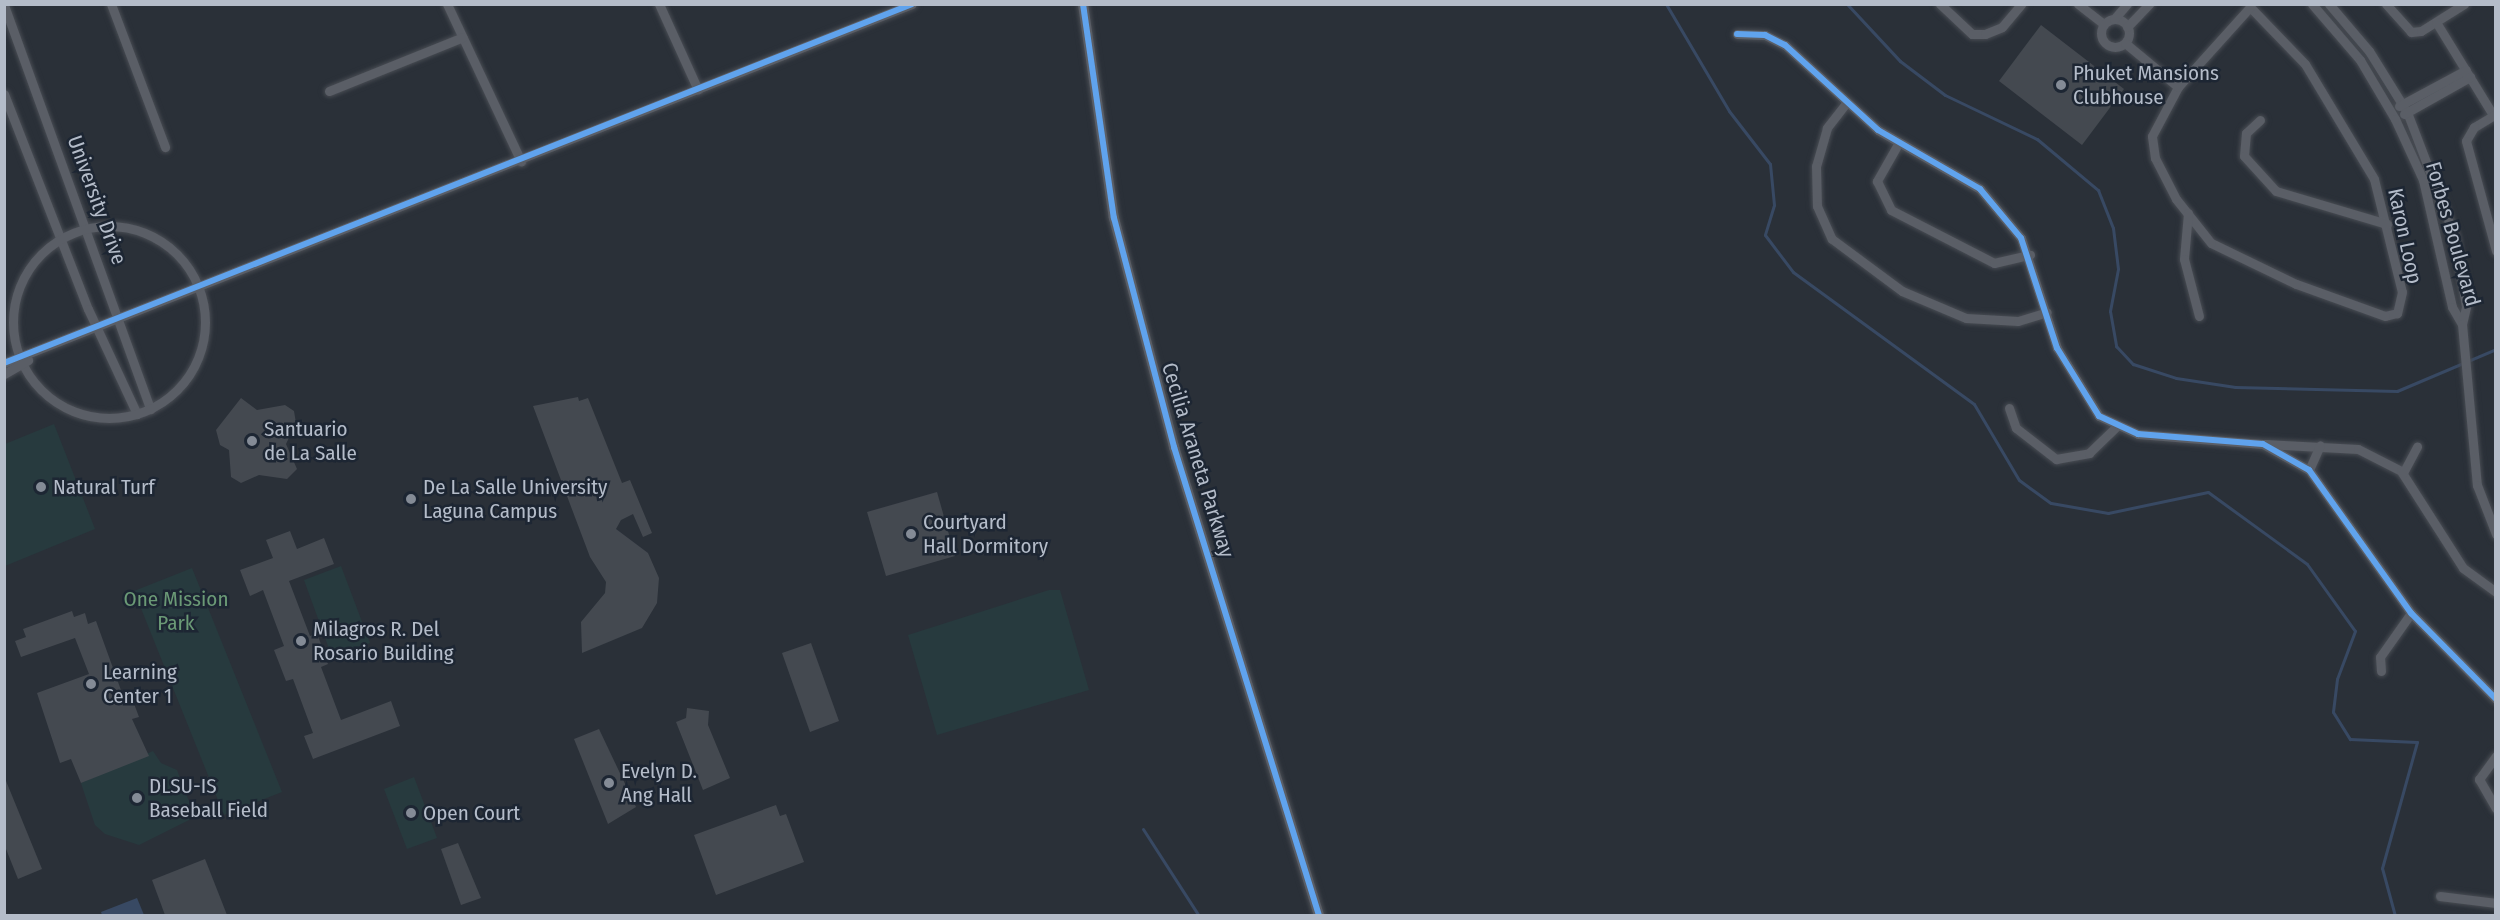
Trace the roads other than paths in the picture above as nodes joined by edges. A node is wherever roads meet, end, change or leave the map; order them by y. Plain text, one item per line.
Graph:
1 (111, 4) edge
2 (447, 4) edge
3 (658, 4) edge
4 (912, 4) edge
5 (1083, 4) edge
6 (1940, 4) edge
7 (2021, 4) edge
8 (2078, 4) edge
9 (2127, 4) edge
10 (2149, 4) edge
11 (2312, 4) edge
12 (2329, 4) edge
13 (2386, 4) edge
14 (2464, 4) edge
15 (4, 5) edge
16 (2249, 6) edge
17 (2114, 19) junction
18 (2436, 22) junction
19 (2104, 24) junction
20 (2127, 27) junction
21 (1737, 34) dead end
22 (463, 37) junction
23 (2125, 43) junction
24 (2468, 74) junction
25 (2178, 87) junction
26 (329, 90) dead end
27 (698, 90) junction
28 (4, 94) edge
29 (1847, 102) junction
30 (2405, 108) junction
31 (2494, 114) edge
32 (2393, 115) junction
33 (2260, 120) dead end
34 (1898, 144) junction
35 (165, 147) dead end
36 (520, 160) junction
37 (2188, 213) junction
38 (2387, 224) junction
39 (89, 228) junction
40 (62, 238) junction
41 (2496, 251) edge
42 (2030, 255) junction
43 (199, 287) junction
44 (2047, 312) junction
45 (2199, 316) dead end
46 (118, 320) junction
47 (2462, 324) junction
48 (99, 328) junction
49 (22, 360) junction
50 (4, 363) edge
51 (4, 374) edge
52 (2009, 408) dead end
53 (150, 409) junction
54 (136, 414) junction
55 (2116, 427) junction
56 (2263, 444) junction
57 (2320, 445) junction
58 (2417, 447) dead end
59 (2309, 470) junction
60 (2403, 473) junction
61 (2496, 534) edge
62 (2496, 592) edge
63 (2412, 613) junction
64 (2381, 672) dead end
65 (2496, 699) edge
66 (2496, 756) edge
67 (2496, 809) edge
68 (2440, 896) dead end
69 (2496, 903) edge
70 (1319, 915) edge

1 - 35 street
2 - 22 street
3 - 27 street
4 - 27 street
5 - 70 street, Cecilia Araneta Parkway
6 - 7 street
8 - 19 street
9 - 17 street
10 - 20 street
11 - 32 street, Forbes Boulevard
12 - 30 street, Forbes Boulevard
13 - 18 street
14 - 18 street
15 - 39 street, University Drive
16 - 25 street, Karon Loop
16 - 38 street, Karon Loop
17 - 19 street
17 - 20 street
18 - 24 street
19 - 23 street
20 - 23 street
21 - 29 street
22 - 26 street
22 - 36 street
23 - 25 street
24 - 30 street
24 - 31 street
25 - 37 street, Karon Loop
27 - 36 street
28 - 40 street
29 - 34 street
29 - 44 street
30 - 32 street
30 - 47 street, Forbes Boulevard
31 - 41 street
32 - 47 street, Forbes Boulevard
33 - 38 street
34 - 42 street
34 - 42 street
36 - 43 street
37 - 38 street, Karon Loop
37 - 45 street
39 - 40 street
39 - 43 street
39 - 46 street, University Drive
40 - 48 street
40 - 49 street
42 - 44 street
43 - 46 street
43 - 53 street
44 - 55 street
46 - 48 street
46 - 53 street, University Drive
47 - 61 street, Forbes Boulevard
48 - 49 street
48 - 54 street
49 - 50 street
49 - 51 street
49 - 54 street
52 - 55 street
53 - 54 street
55 - 56 street
56 - 57 street
56 - 59 street
57 - 59 street
57 - 60 street
58 - 60 street
59 - 63 street
60 - 62 street
63 - 64 street
63 - 65 street
66 - 67 street
68 - 69 street

